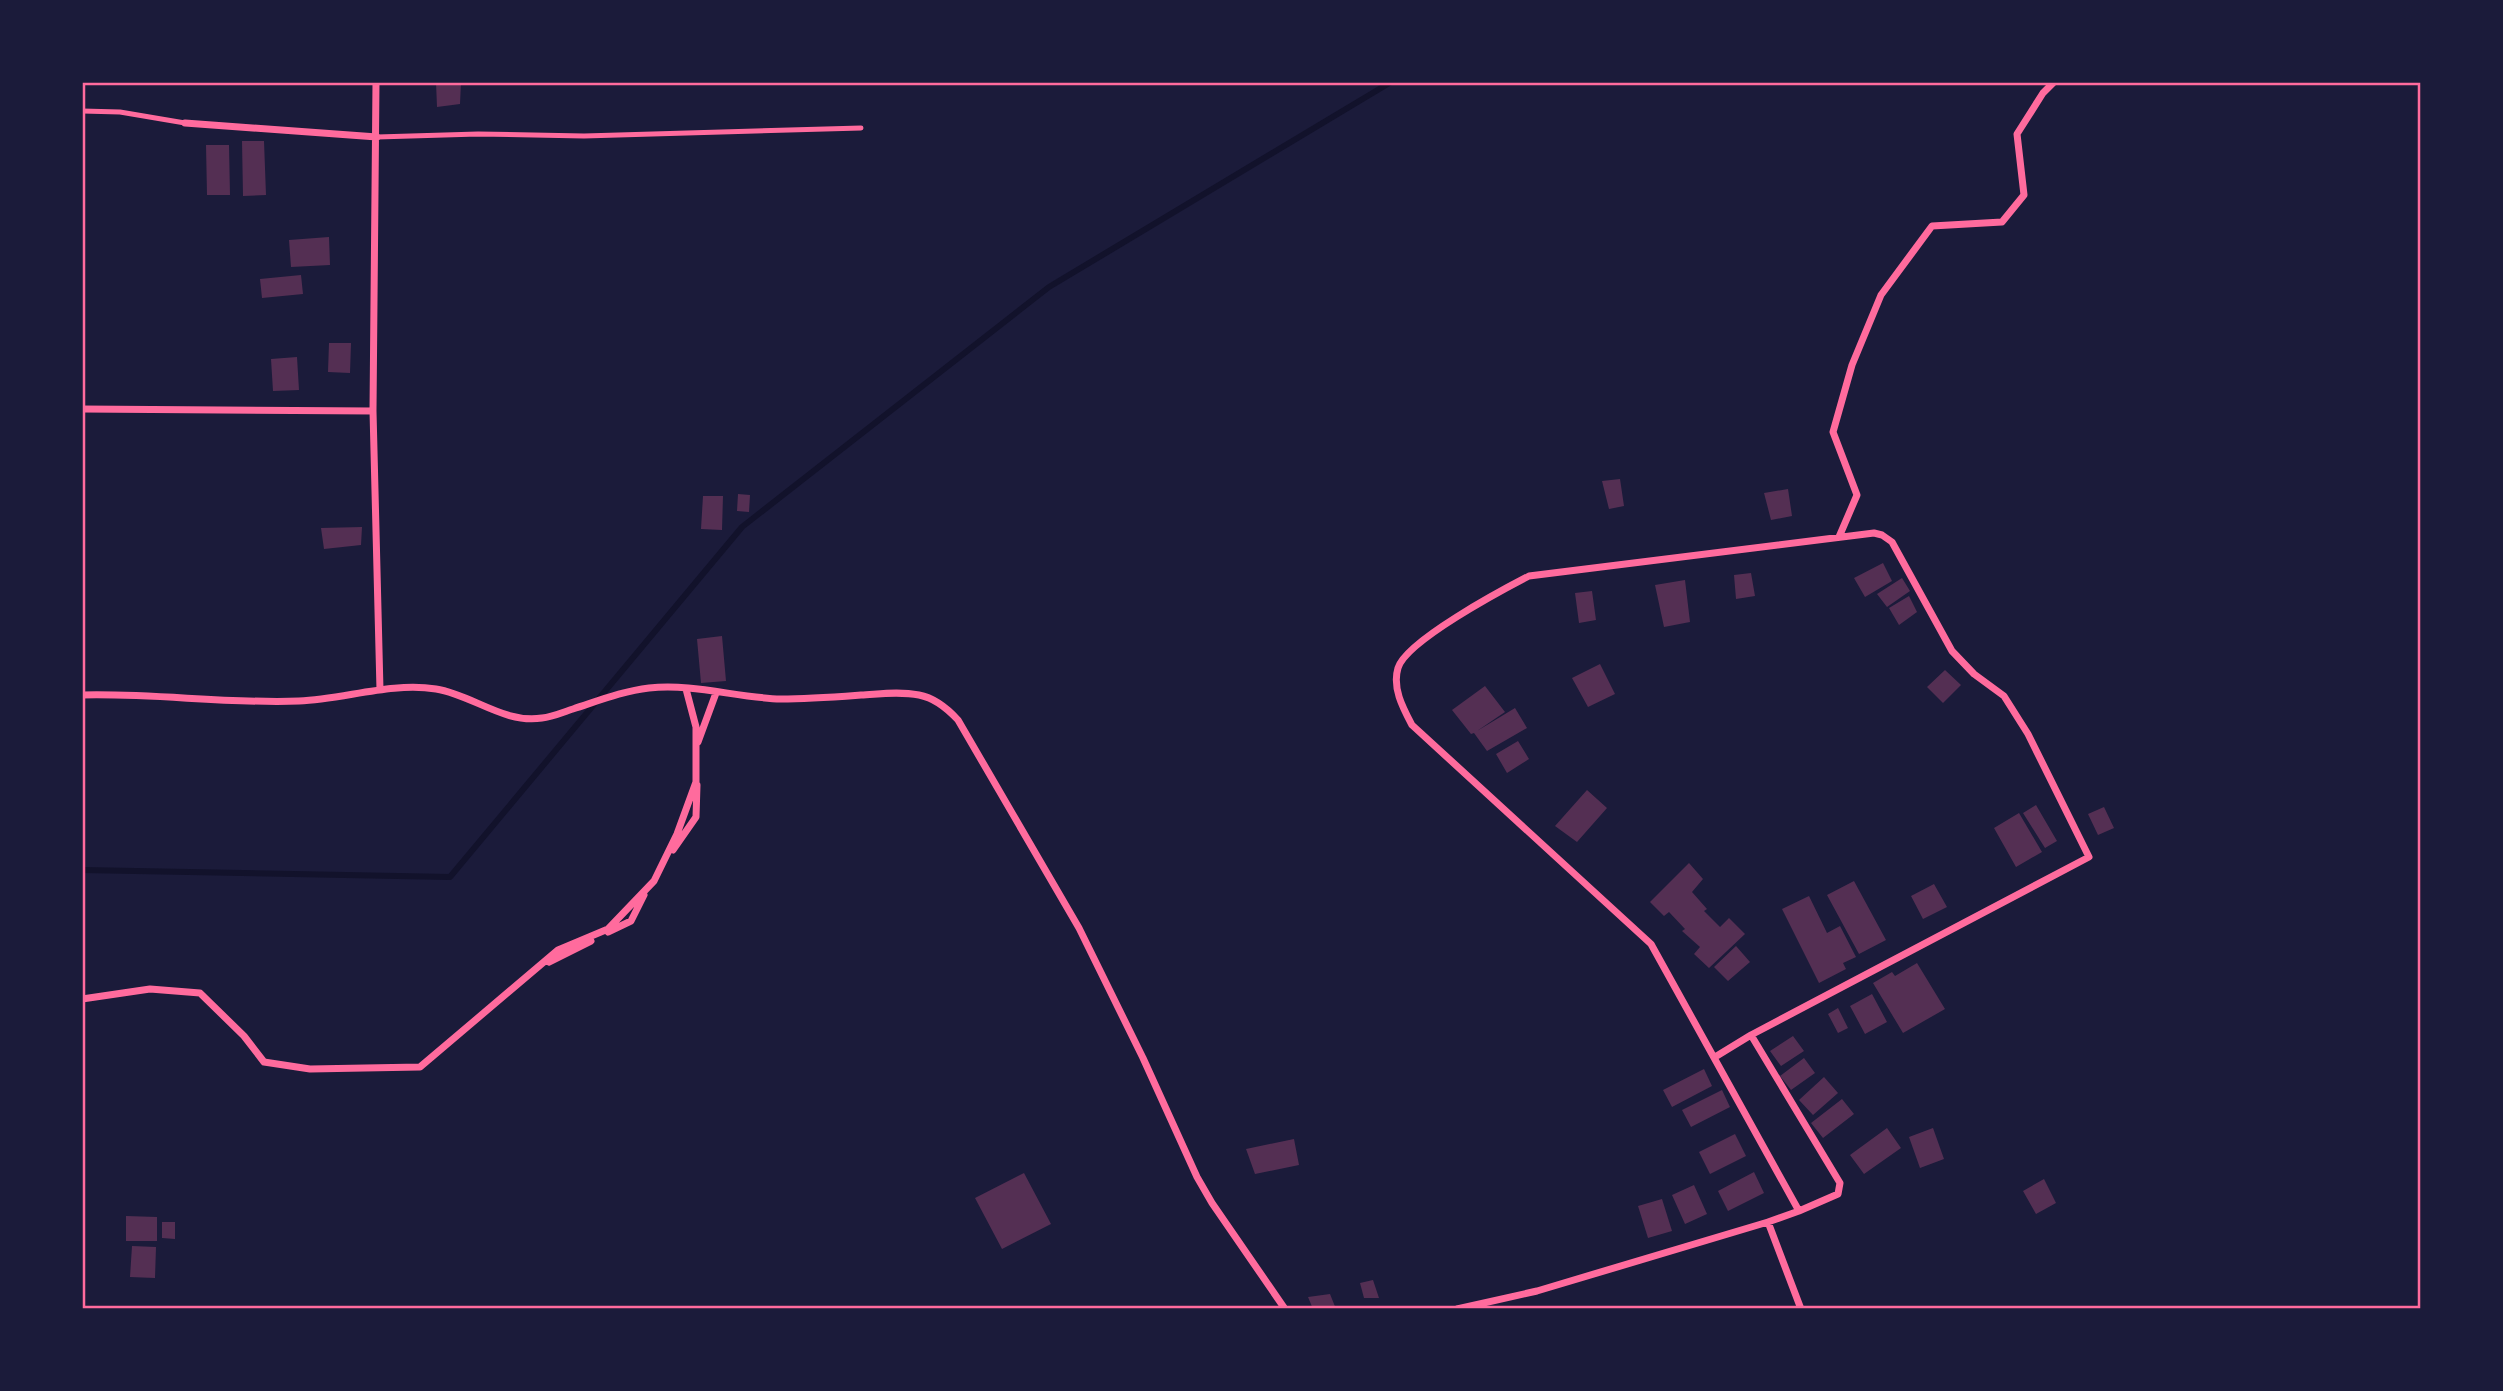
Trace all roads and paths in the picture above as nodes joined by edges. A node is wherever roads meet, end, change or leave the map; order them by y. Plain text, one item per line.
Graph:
1 (376, 82) edge
2 (2054, 82) edge
3 (82, 111) edge
4 (185, 123) joint
5 (861, 128) dead end
6 (377, 136) junction
7 (82, 409) edge
8 (373, 411) junction
9 (1839, 537) junction
10 (686, 689) junction
11 (380, 690) junction
12 (716, 693) junction
13 (82, 695) edge
14 (515, 987) dead end
15 (82, 999) edge
16 (1751, 1035) junction
17 (1715, 1057) junction
18 (1799, 1211) junction
19 (1768, 1222) junction
20 (1285, 1309) edge
21 (1457, 1309) edge
22 (1801, 1309) edge

1 - 6 street
2 - 9 street
3 - 4 lane
4 - 6 street
5 - 6 lane
6 - 8 street
7 - 8 street
8 - 11 street
9 - 16 street
9 - 17 street
10 - 11 street
10 - 12 street
10 - 15 street
11 - 13 street
12 - 14 street
12 - 20 street
16 - 17 street
16 - 18 street
17 - 18 street
18 - 19 street
19 - 21 street
19 - 22 street

